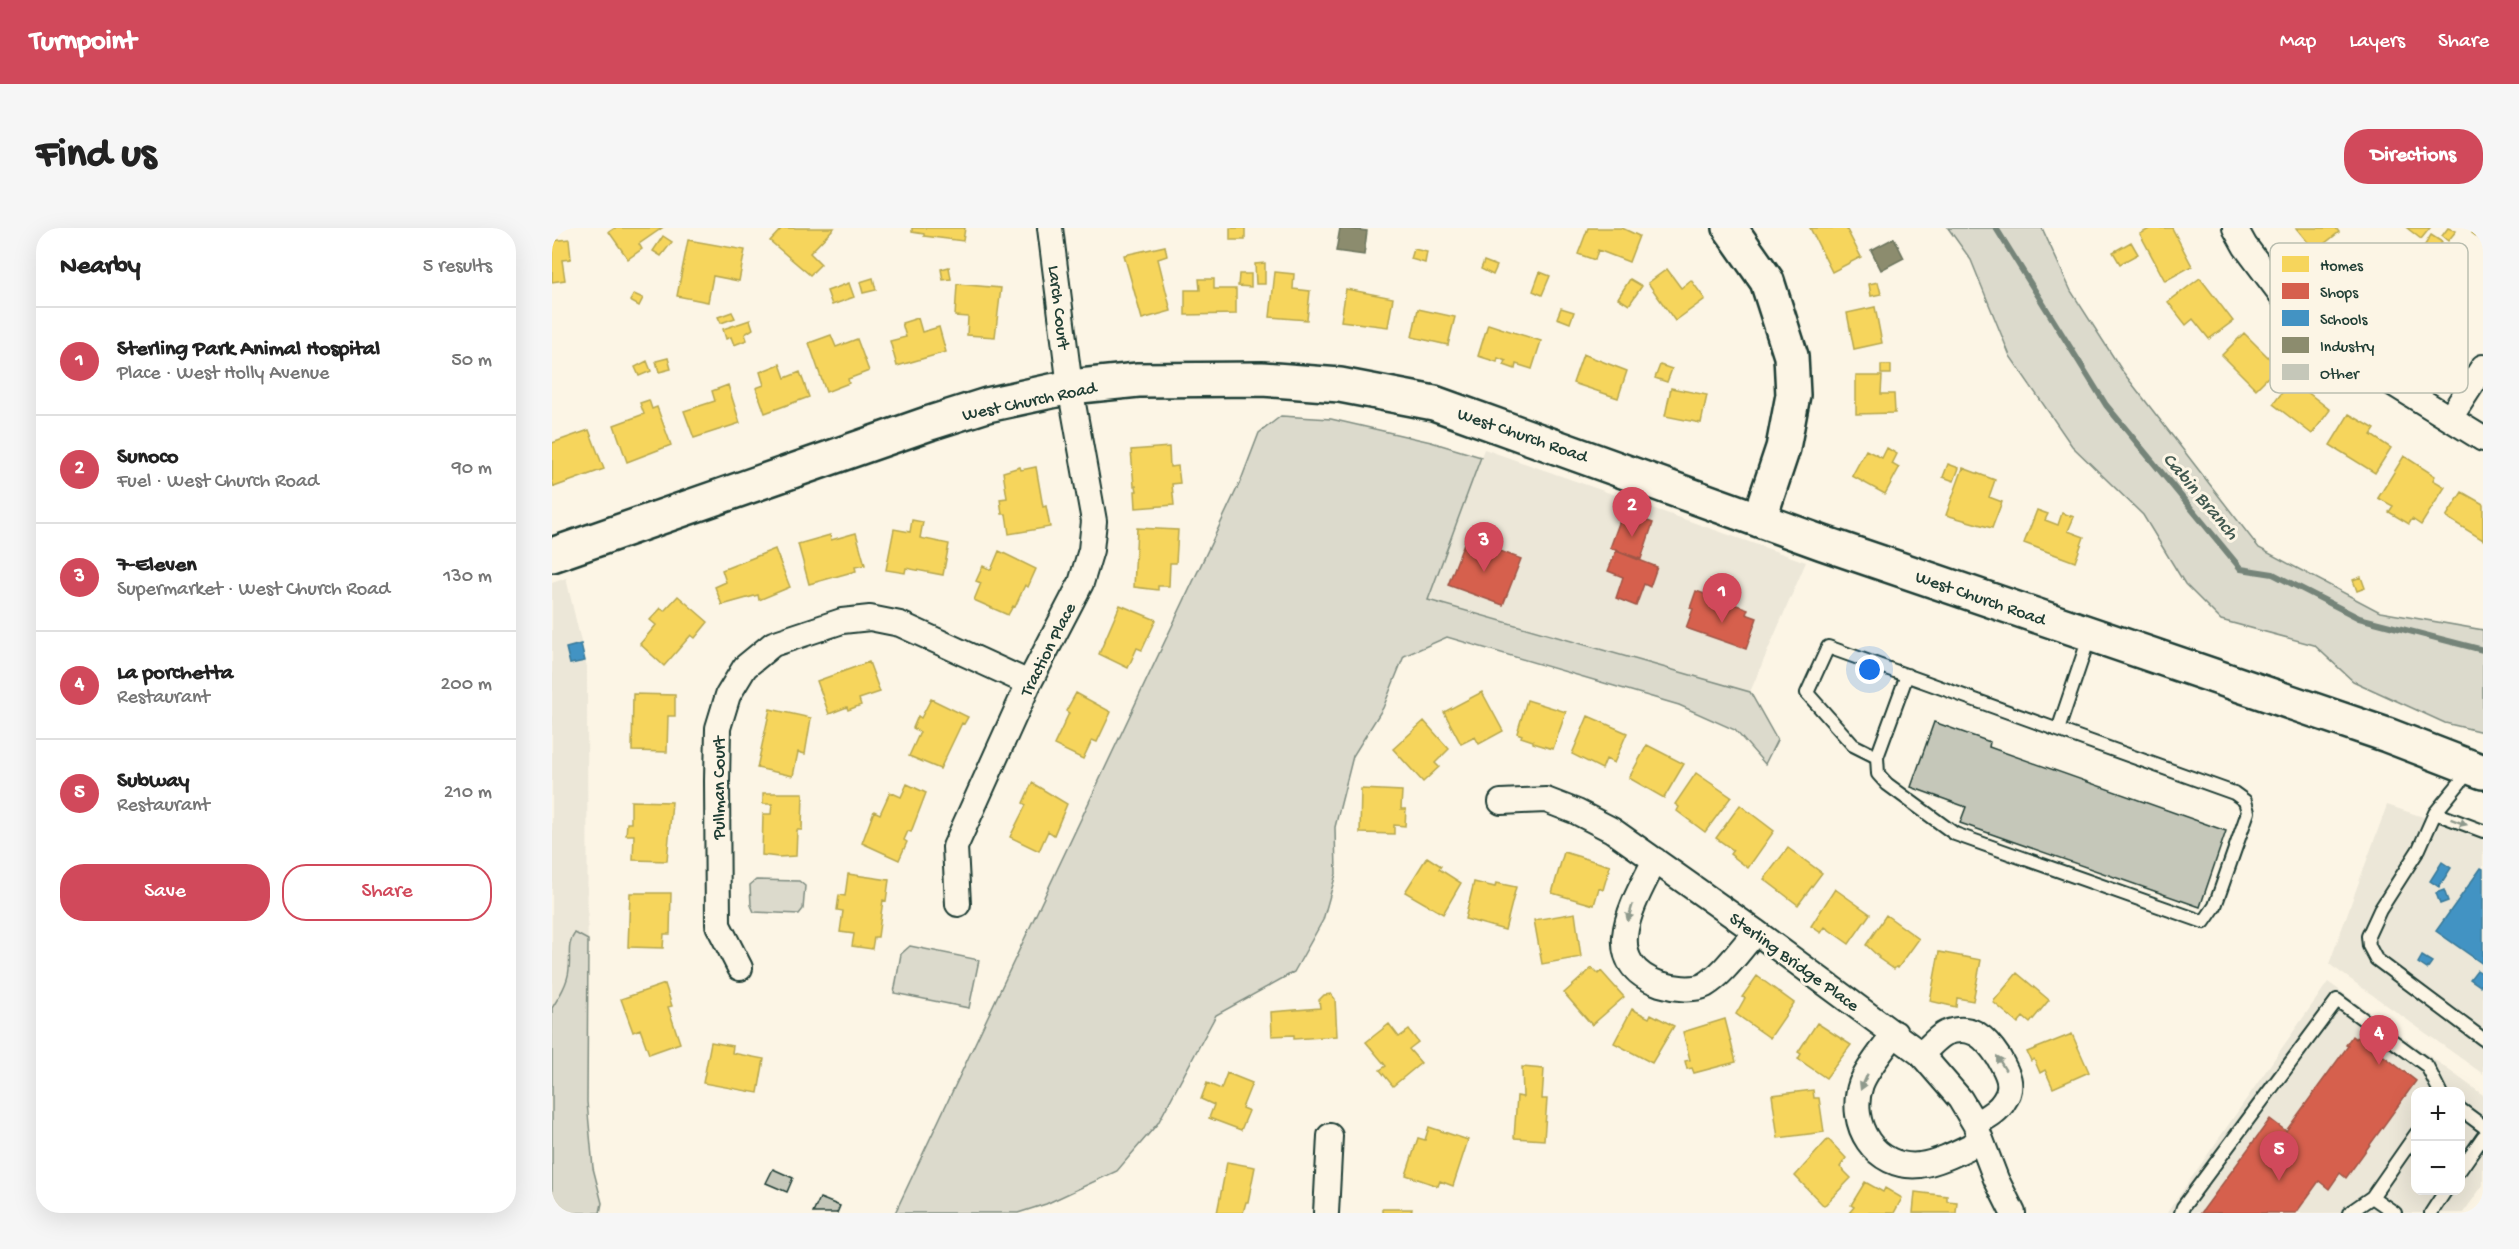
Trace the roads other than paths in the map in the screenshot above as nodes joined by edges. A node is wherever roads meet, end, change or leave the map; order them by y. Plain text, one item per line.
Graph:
1 (1050, 228) edge
2 (1730, 228) edge
3 (2235, 228) edge
4 (2270, 279) edge
5 (2483, 367) edge
6 (1070, 387) junction
7 (2468, 390) edge
8 (2409, 393) edge
9 (2466, 393) edge
10 (2450, 418) junction
11 (2483, 439) edge
12 (1759, 520) junction
13 (552, 555) edge
14 (2090, 634) junction
15 (1906, 675) junction
16 (1029, 683) junction
17 (2058, 730) junction
18 (1877, 757) junction
19 (2479, 770) edge
20 (1501, 802) dead end
21 (2435, 813) junction
22 (2483, 831) edge
23 (1655, 860) junction
24 (958, 904) dead end
25 (1756, 932) junction
26 (740, 968) dead end
27 (1895, 1033) junction
28 (2483, 1039) edge
29 (1921, 1054) junction
30 (2437, 1087) edge
31 (2465, 1113) edge
32 (2483, 1126) edge
33 (1978, 1132) junction
34 (1330, 1136) dead end
35 (2483, 1137) edge
36 (2411, 1140) edge
37 (2465, 1163) edge
38 (2443, 1195) edge
39 (2372, 1197) junction
40 (1326, 1213) edge
41 (2013, 1213) edge
42 (2181, 1213) edge
43 (2349, 1213) edge
44 (2395, 1213) edge
45 (2430, 1213) edge

1 - 6 street, Larch Court
2 - 12 main road
3 - 4 street
5 - 7 street
6 - 12 main road, West Church Road
6 - 13 main road, West Church Road
6 - 16 street, Traction Place
8 - 10 street
9 - 10 street
10 - 11 street
12 - 14 main road, West Church Road
14 - 17 lane
14 - 19 main road, West Church Road
15 - 17 lane
15 - 18 lane
15 - 18 lane
16 - 24 street, Traction Place
16 - 26 street, Pullman Court
17 - 18 lane
19 - 21 lane
20 - 23 street, Sterling Bridge Place
21 -> 22 lane
21 - 28 lane
23 - 25 street, Sterling Bridge Place
23 -> 25 street
25 - 27 street, Sterling Bridge Place
27 - 29 street, Sterling Bridge Place
27 -> 33 street
29 - 33 street, Sterling Bridge Place
33 -> 29 street
30 - 42 lane
31 - 32 lane
33 - 41 street, Sterling Bridge Place
34 - 40 street
35 - 37 lane
36 - 39 lane
38 - 45 lane
39 - 43 lane
39 - 44 lane

